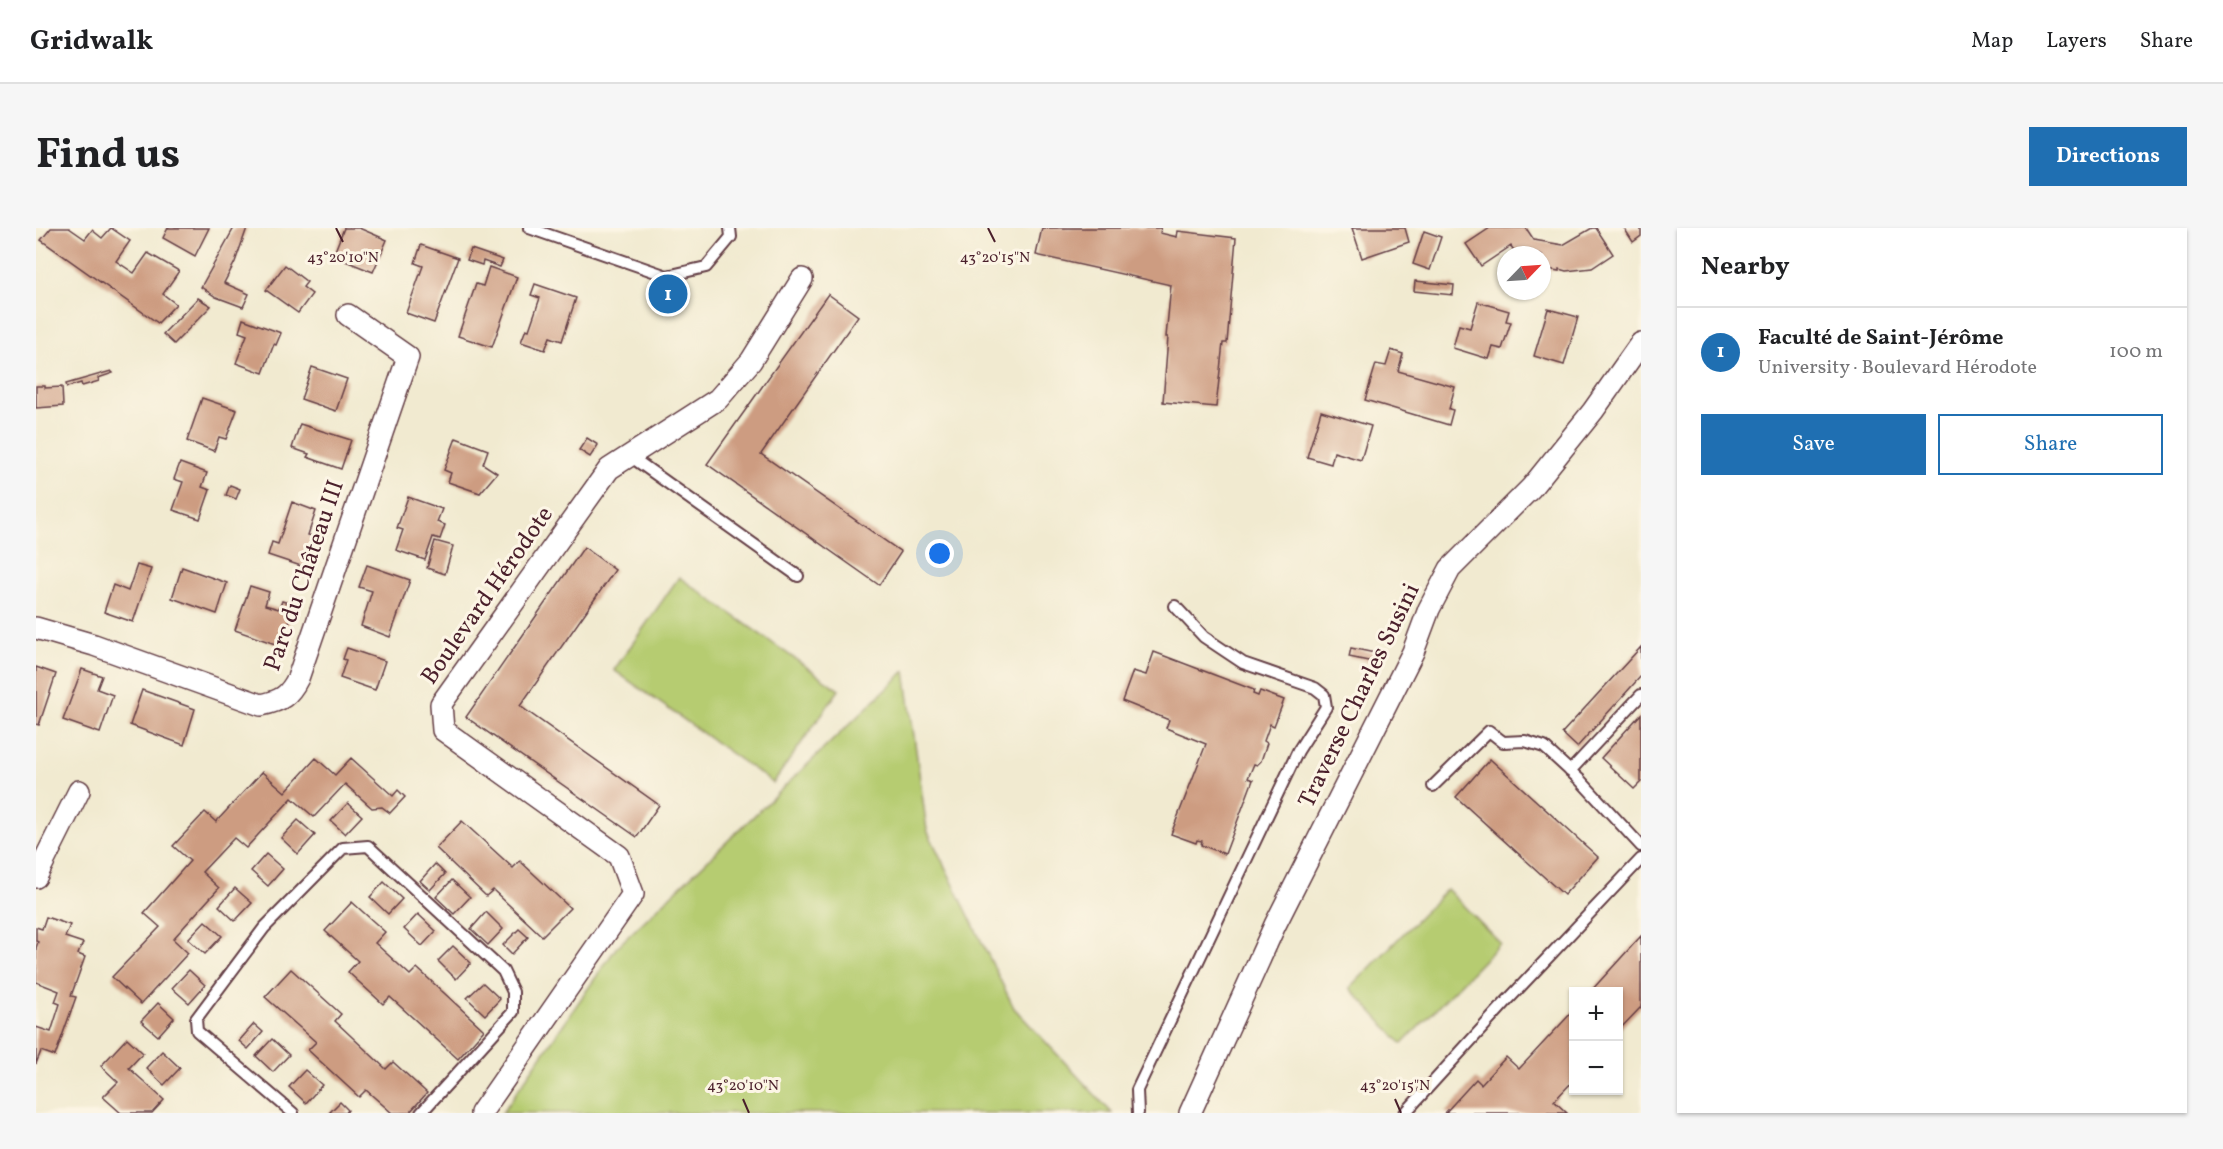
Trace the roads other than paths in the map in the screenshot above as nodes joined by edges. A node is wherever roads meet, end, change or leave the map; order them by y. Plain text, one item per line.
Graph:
1 (529, 228) edge
2 (730, 228) edge
3 (802, 279) dead end
4 (348, 315) dead end
5 (1641, 343) edge
6 (630, 456) junction
7 (798, 576) dead end
8 (1175, 606) dead end
9 (36, 628) edge
10 (1641, 695) edge
11 (1570, 771) junction
12 (1433, 786) dead end
13 (79, 791) dead end
14 (1641, 846) edge
15 (1641, 859) edge
16 (36, 877) edge
17 (293, 1113) edge
18 (421, 1113) edge
19 (481, 1113) edge
20 (1138, 1113) edge
21 (1190, 1113) edge
22 (1405, 1113) edge

1 - 2 lane
3 - 6 street, Boulevard Hérodote
4 - 9 street, Parc du Château III
5 - 21 street, Traverse Charles Susini
6 - 7 lane
6 - 19 street, Boulevard Hérodote
8 - 20 lane
10 - 11 lane
11 - 12 lane
11 - 14 lane
13 - 16 street
15 - 22 lane
17 - 18 lane

